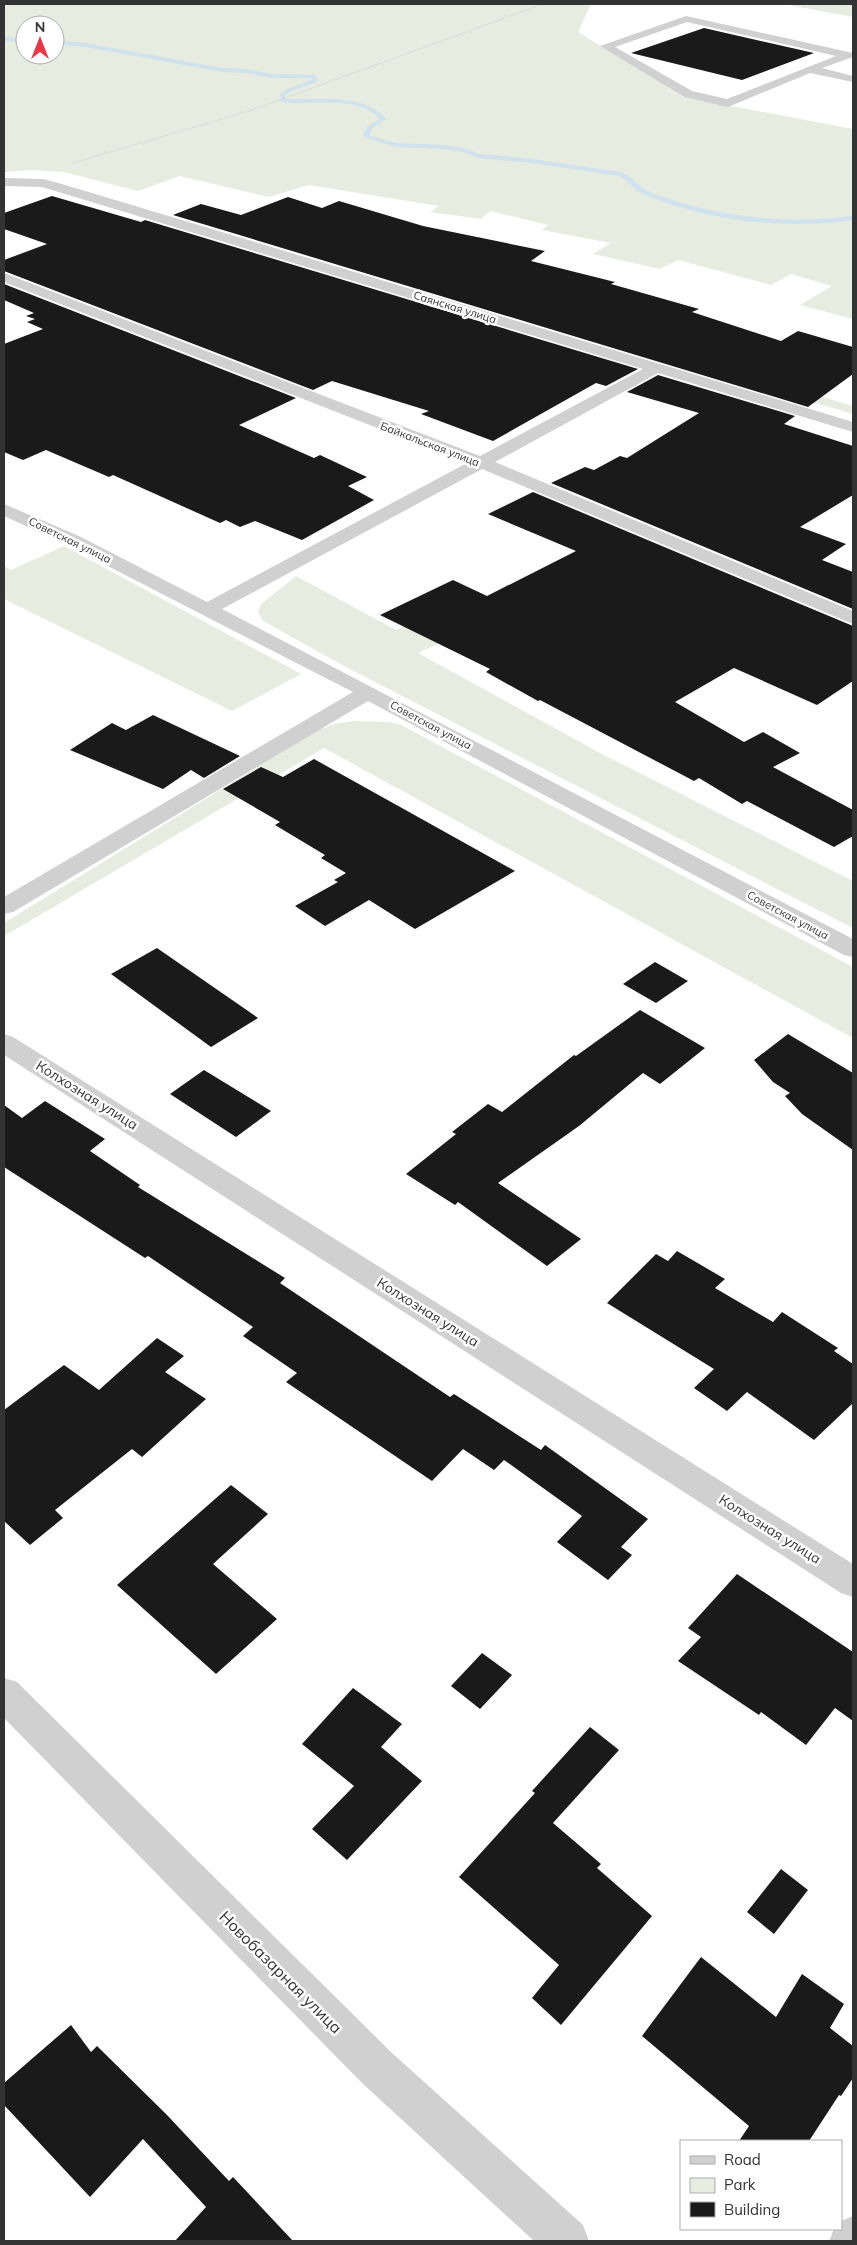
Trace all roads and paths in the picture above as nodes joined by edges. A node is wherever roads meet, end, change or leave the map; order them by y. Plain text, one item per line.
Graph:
1 (543, 4) edge
2 (853, 42) edge
3 (830, 51) junction
4 (809, 69) junction
5 (853, 79) edge
6 (10, 181) edge
7 (4, 277) edge
8 (656, 368) junction
9 (853, 427) edge
10 (480, 463) junction
11 (4, 509) edge
12 (208, 609) junction
13 (853, 618) edge
14 (368, 692) junction
15 (4, 907) edge
16 (853, 949) edge
17 (4, 1043) edge
18 (853, 1582) edge
19 (4, 1694) edge
20 (568, 2241) edge

1 - 6 path
2 - 3 street
3 - 4 street
3 - 4 street
4 - 5 street
6 - 8 street, Саянская улица
7 - 10 street, Байкальская улица
8 - 9 street, Саянская улица
8 - 10 street
10 - 12 street
10 - 13 street, Байкальская улица
11 - 12 street, Советская улица
12 - 14 street, Советская улица
14 - 15 street
14 - 16 street, Советская улица
17 - 18 street, Колхозная улица
19 - 20 street, Новобазарная улица

